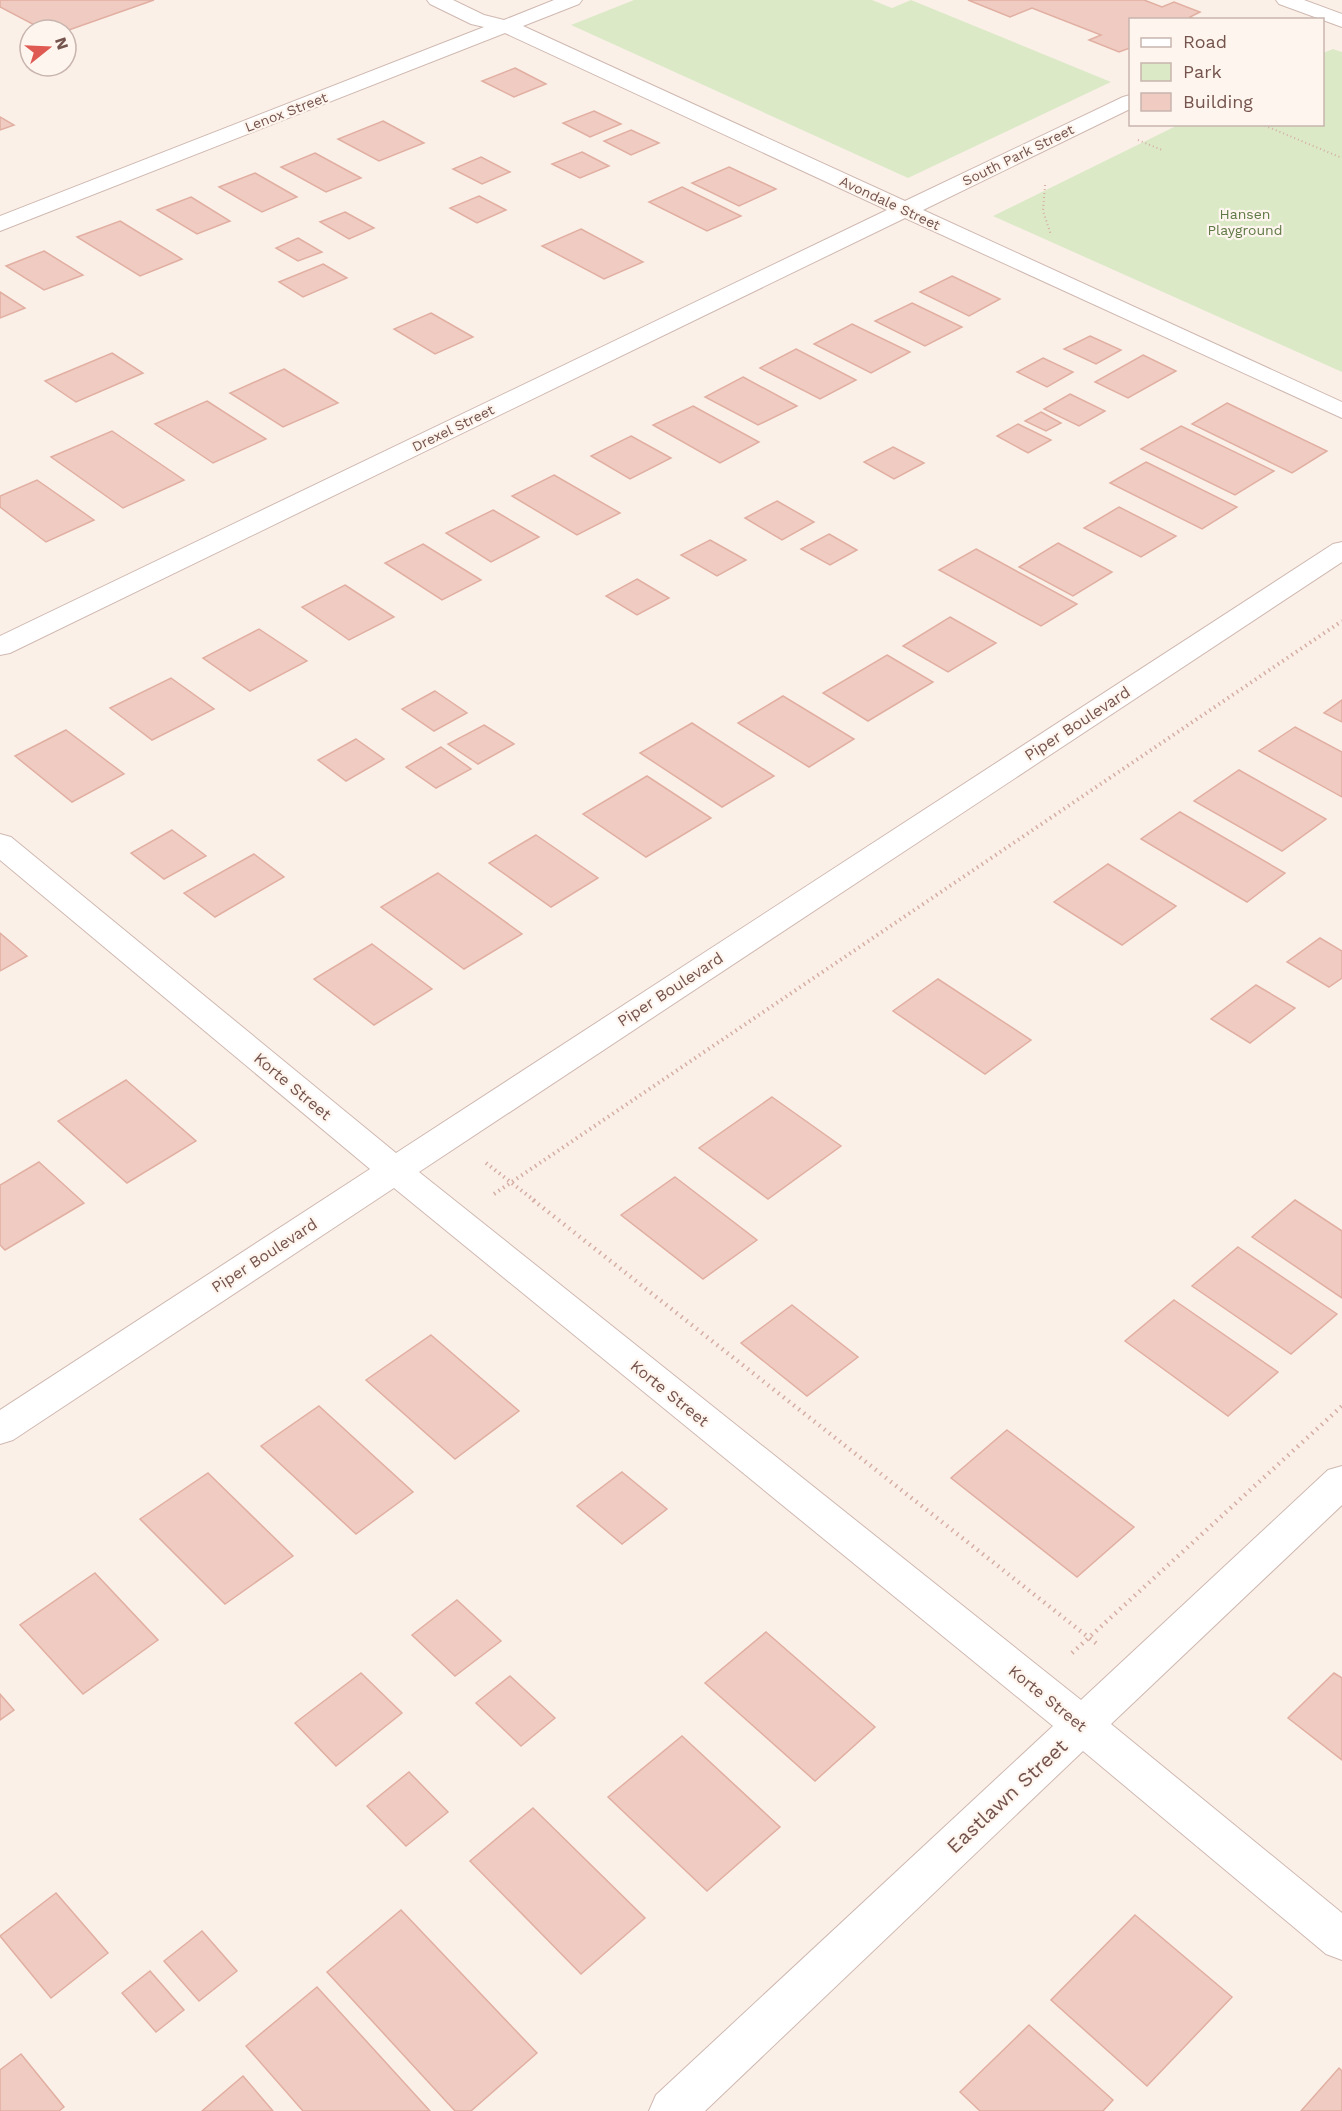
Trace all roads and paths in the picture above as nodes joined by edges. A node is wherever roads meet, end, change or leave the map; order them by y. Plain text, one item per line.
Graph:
1 (437, 0) edge
2 (572, 0) edge
3 (1286, 0) edge
4 (1307, 15) edge
5 (1342, 21) edge
6 (506, 26) junction
7 (1129, 102) edge
8 (1266, 126) edge
9 (1135, 139) dead end
10 (1162, 150) dead end
11 (1342, 158) edge
12 (1045, 183) dead end
13 (905, 210) junction
14 (0, 224) edge
15 (1052, 236) dead end
16 (1342, 411) edge
17 (1342, 550) edge
18 (1342, 621) edge
19 (0, 647) edge
20 (0, 844) edge
21 (449, 1134) junction
22 (394, 1170) junction
23 (511, 1182) junction
24 (456, 1220) junction
25 (1342, 1406) edge
26 (0, 1429) edge
27 (1342, 1481) edge
28 (1089, 1637) junction
29 (1135, 1675) junction
30 (1035, 1687) junction
31 (1082, 1725) junction
32 (1342, 1940) edge
33 (672, 2111) edge

1 - 6 street, Avondale Street
2 - 6 street, Lenox Street
3 - 4 street
4 - 5 street
6 - 13 street, Avondale Street
6 - 14 street, Lenox Street
7 - 13 street, South Park Street
8 - 11 path
9 - 10 path
12 - 15 path
13 - 16 street, Avondale Street
13 - 19 street, Drexel Street
17 - 21 street, Piper Boulevard
18 - 23 path
20 - 22 street, Korte Street
21 - 22 street, Piper Boulevard
21 - 23 path
22 - 24 street, Korte Street
22 - 26 street, Piper Boulevard
23 - 24 path
23 - 28 path
24 - 30 street, Korte Street
25 - 28 path
27 - 29 street, Eastlawn Street
28 - 29 path
28 - 30 path
29 - 31 street, Eastlawn Street
30 - 31 street, Korte Street
31 - 32 street, Korte Street
31 - 33 street, Eastlawn Street

